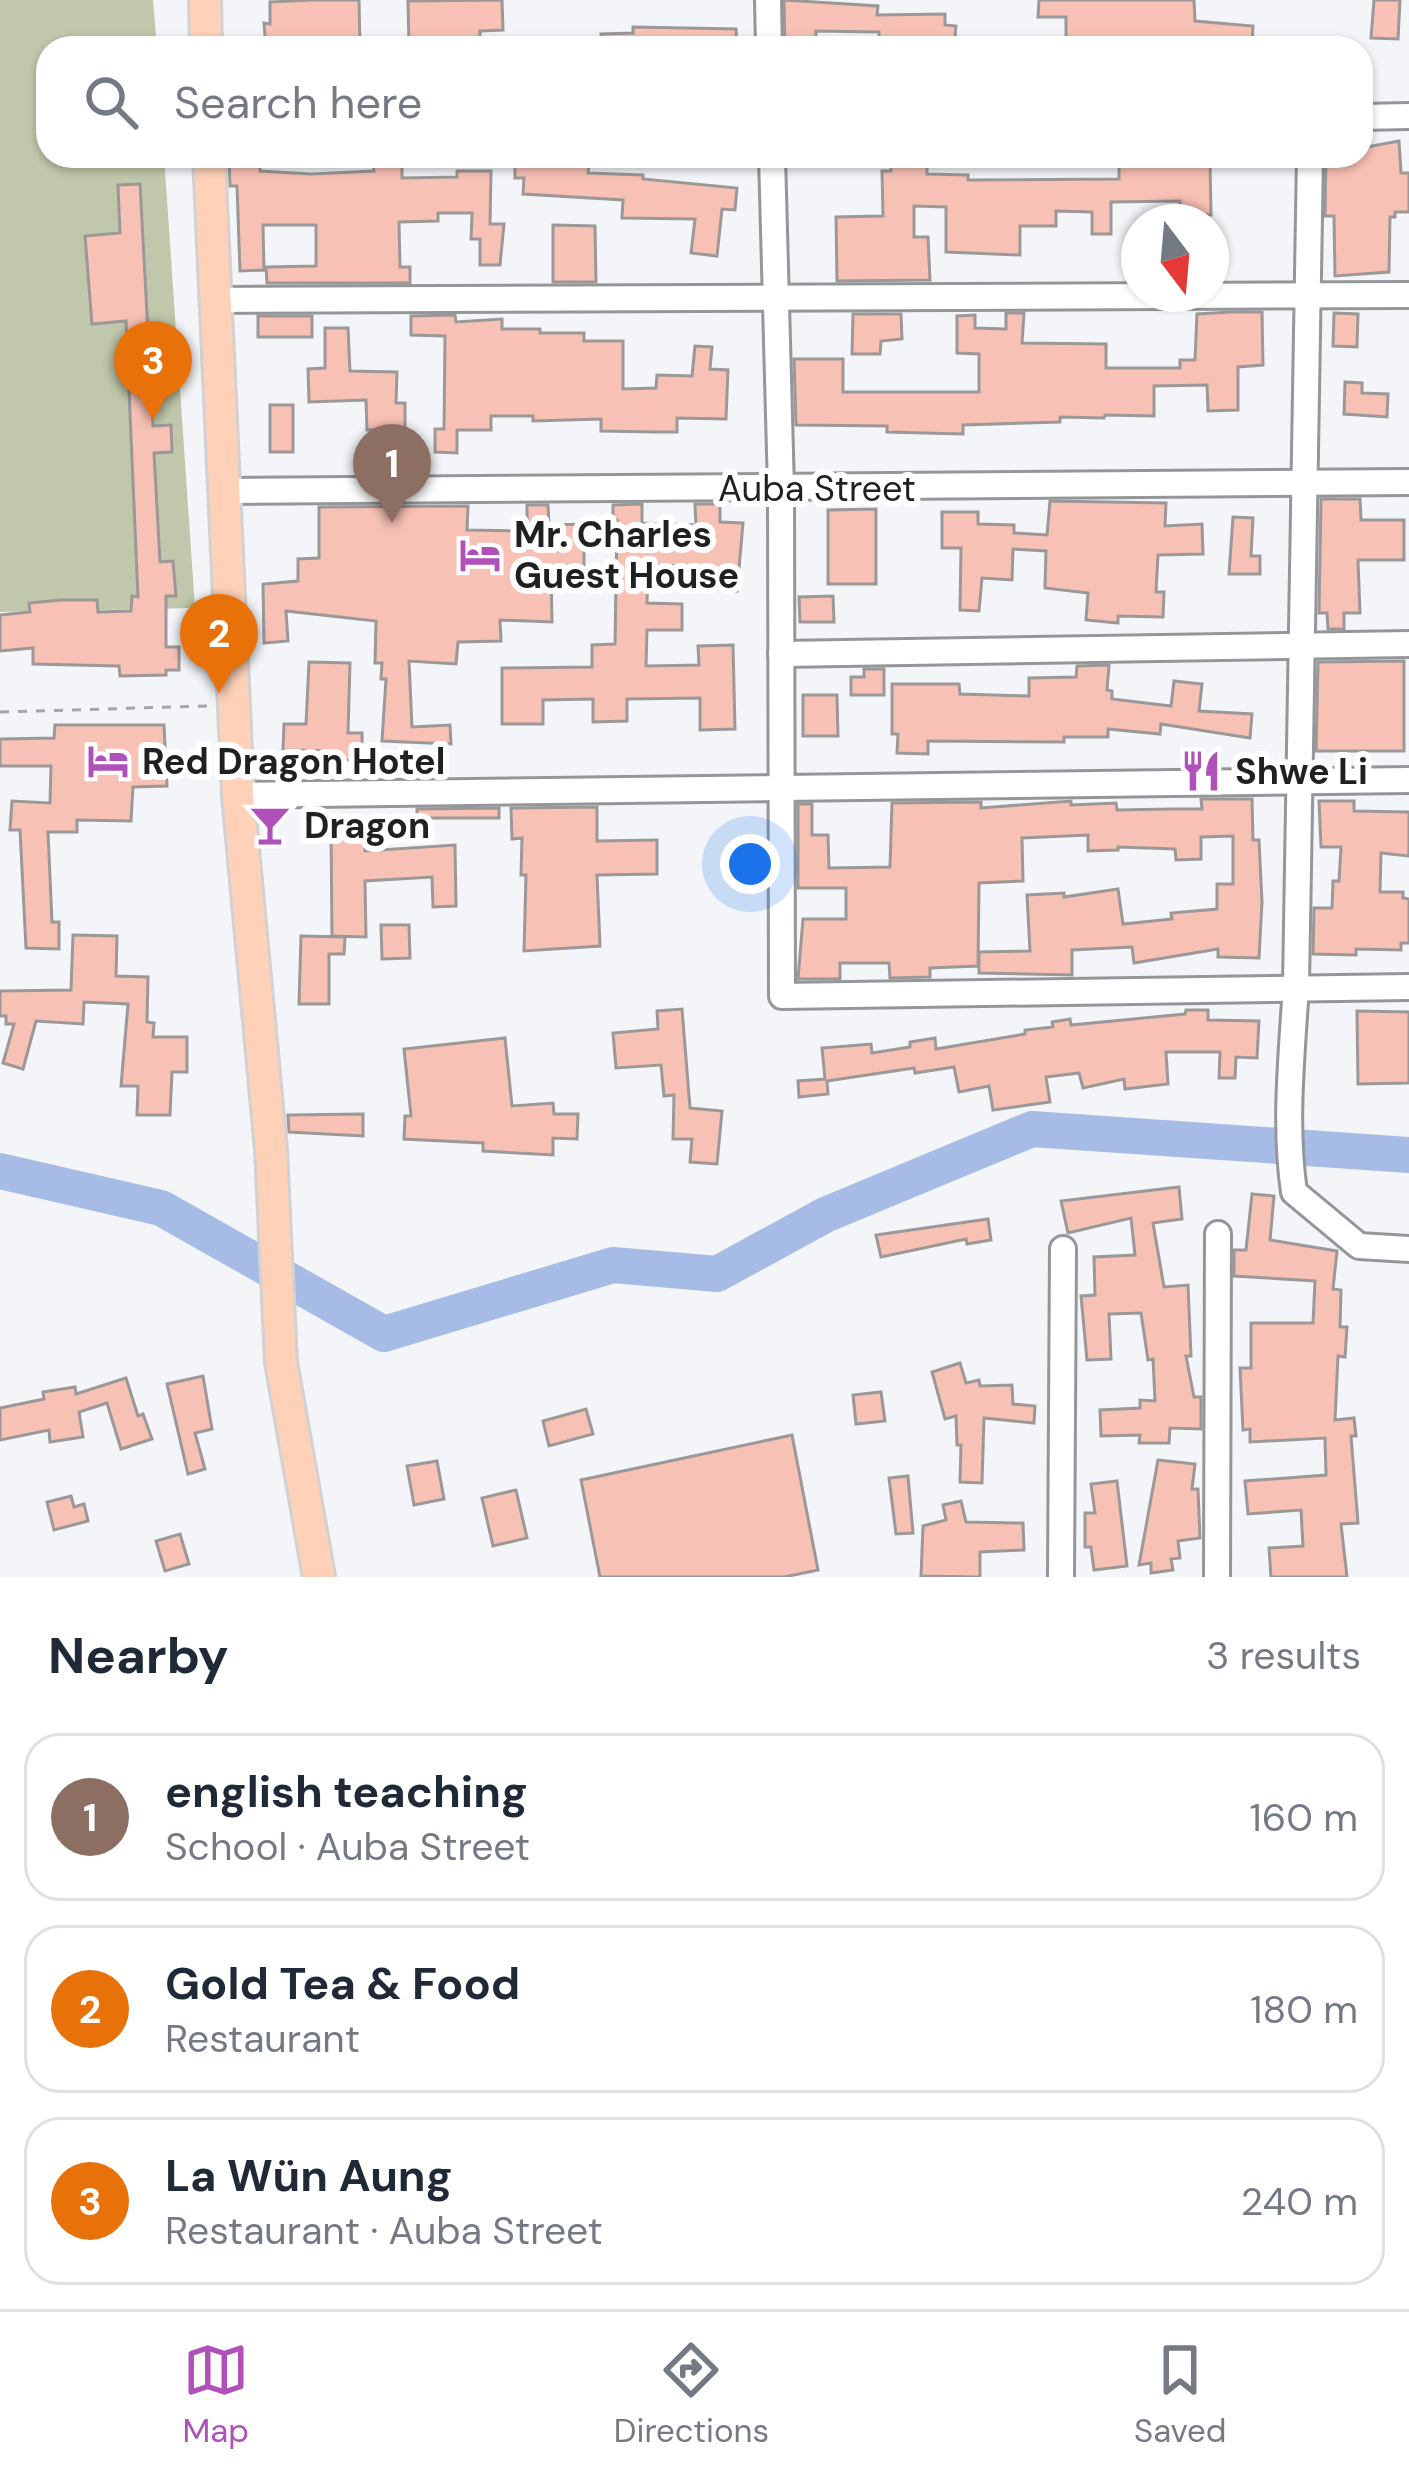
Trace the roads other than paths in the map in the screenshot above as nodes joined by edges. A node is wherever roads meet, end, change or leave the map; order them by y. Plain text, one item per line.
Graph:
1 (205, 0) edge
2 (768, 0) edge
3 (206, 36) edge
4 (769, 36) edge
5 (1409, 116) edge
6 (1373, 117) edge
7 (210, 168) edge
8 (772, 168) edge
9 (1310, 168) edge
10 (1409, 295) edge
11 (1309, 296) junction
12 (776, 298) junction
13 (215, 300) junction
14 (1409, 482) edge
15 (1306, 483) junction
16 (781, 489) junction
17 (224, 491) junction
18 (1409, 644) edge
19 (1303, 645) junction
20 (782, 654) junction
21 (1409, 780) edge
22 (1300, 782) junction
23 (782, 790) junction
24 (238, 795) junction
25 (1296, 986) junction
26 (1409, 987) edge
27 (1218, 1234) dead end
28 (1063, 1249) dead end
29 (1409, 1249) edge
30 (319, 1577) edge
31 (1060, 1577) edge
32 (1217, 1577) edge

1 - 3 main road
2 - 4 street
5 - 6 street
7 - 13 main road
8 - 12 street
9 - 11 street
10 - 11 street
11 - 12 street
11 - 15 street
12 - 13 street
12 - 16 street
13 - 17 main road
14 - 15 street, Auba Street
15 - 16 street, Auba Street
15 - 19 street
16 - 17 street, Auba Street
16 - 20 street
17 - 24 main road
18 - 19 street
19 - 20 street
19 - 22 street
20 - 23 street
21 - 22 street
22 - 23 street
22 - 25 street
23 - 24 street
23 - 25 street
24 - 30 main road
25 - 26 street
25 - 29 street
27 - 32 street
28 - 31 street

